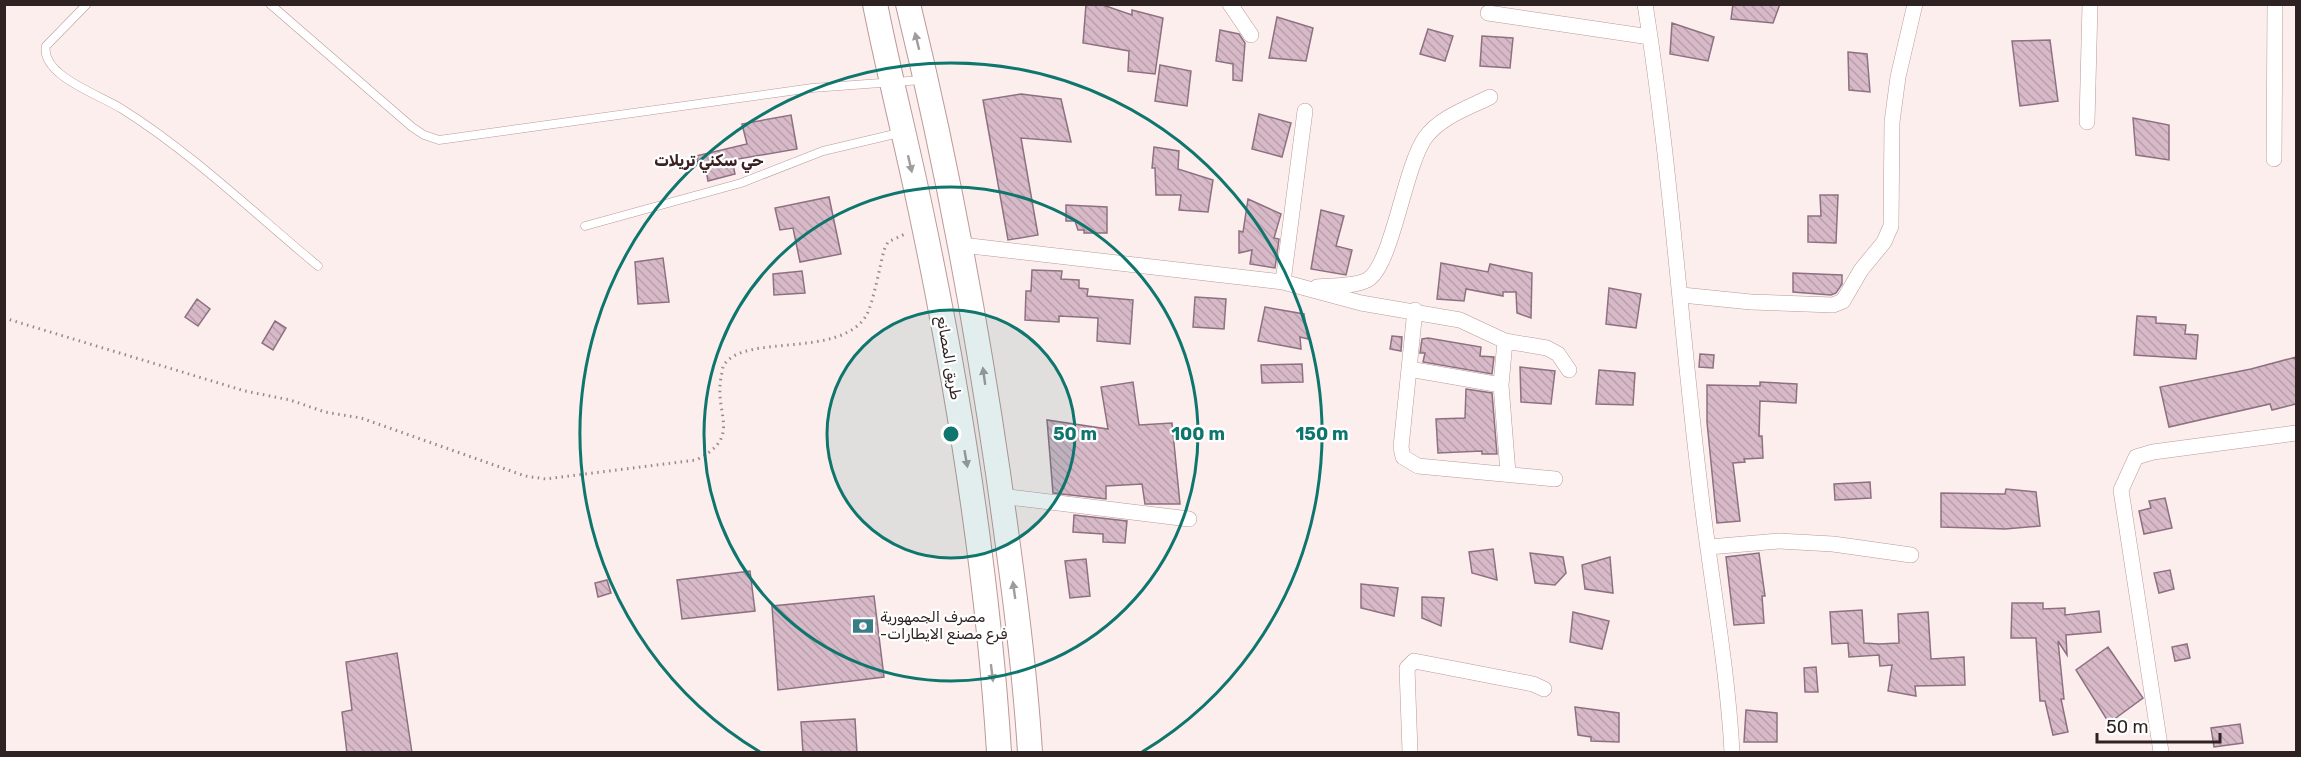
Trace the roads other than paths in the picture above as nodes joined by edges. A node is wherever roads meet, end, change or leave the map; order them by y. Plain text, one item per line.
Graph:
1 (87, 4) edge
2 (270, 4) edge
3 (875, 4) edge
4 (908, 4) edge
5 (1230, 4) edge
6 (1645, 4) edge
7 (1915, 4) edge
8 (2091, 4) edge
9 (2275, 4) edge
10 (1488, 14) dead end
11 (1251, 35) dead end
12 (1650, 37) junction
13 (926, 80) junction
14 (891, 82) junction
15 (1490, 97) dead end
16 (1305, 111) dead end
17 (2087, 122) dead end
18 (903, 132) junction
19 (2274, 159) dead end
20 (585, 226) dead end
21 (962, 245) junction
22 (318, 266) dead end
23 (1282, 282) junction
24 (1308, 288) junction
25 (1682, 295) junction
26 (1415, 310) junction
27 (1505, 341) junction
28 (1409, 369) junction
29 (1569, 370) dead end
30 (1501, 385) junction
31 (2296, 433) edge
32 (1508, 473) junction
33 (1555, 479) dead end
34 (1001, 496) junction
35 (1189, 519) dead end
36 (1708, 547) junction
37 (1911, 555) dead end
38 (1544, 689) dead end
39 (999, 753) edge
40 (1030, 753) edge
41 (1410, 753) edge
42 (1732, 753) edge
43 (2162, 753) edge

1 - 22 lane
2 - 14 lane
3 - 14 main road, طريق المصانع
13 -> 4 main road, طريق المصانع
5 - 11 street
6 - 12 street
7 - 25 street
8 - 17 street
9 - 19 street
10 - 12 street
12 - 25 street
13 - 14 lane
13 - 21 main road, طريق المصانع
14 - 18 main road, طريق المصانع
15 - 24 street
16 - 23 street
18 - 20 lane
18 -> 39 main road, طريق المصانع
21 - 23 street
34 -> 21 main road, طريق المصانع
23 - 24 street
24 - 26 street
25 - 36 street
26 - 27 street
26 - 28 street
27 - 29 street
27 - 30 street
28 - 30 street
28 - 32 street
30 - 32 street
31 - 43 street
32 - 33 street
34 - 35 street
40 -> 34 main road, طريق المصانع
36 - 37 street
36 - 42 street
38 - 41 street

